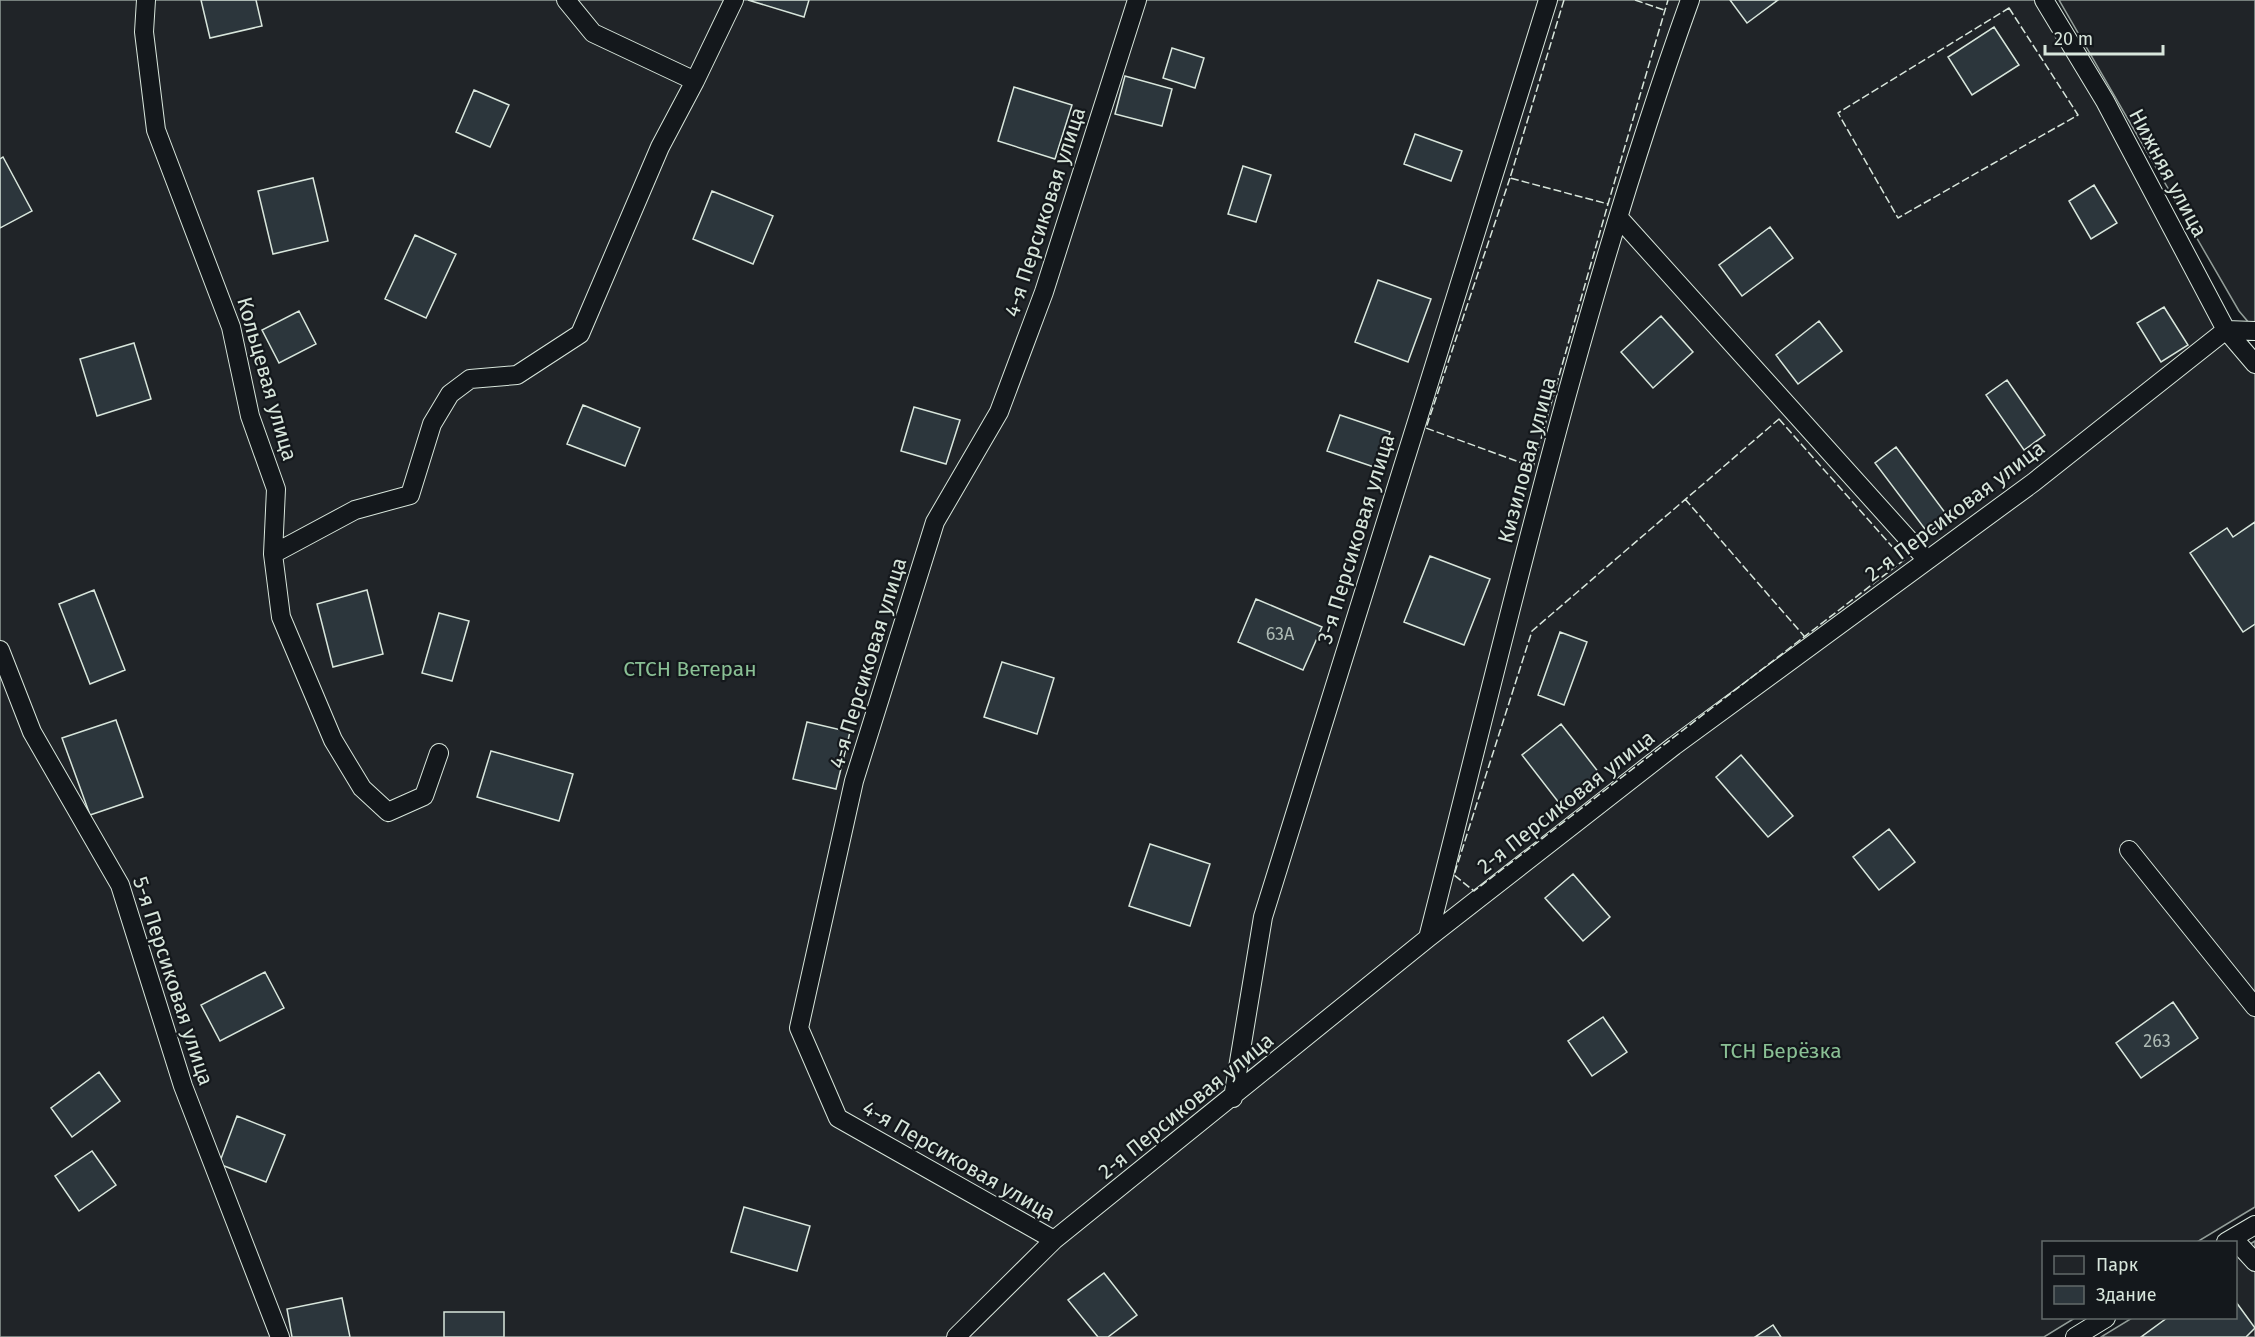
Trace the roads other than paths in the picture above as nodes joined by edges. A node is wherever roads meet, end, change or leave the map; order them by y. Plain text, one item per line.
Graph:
1 (146, 0) edge
2 (566, 0) edge
3 (734, 0) edge
4 (1137, 0) edge
5 (1548, 0) edge
6 (1690, 0) edge
7 (2044, 0) edge
8 (695, 81) junction
9 (1619, 218) junction
10 (2226, 330) junction
11 (2255, 331) edge
12 (2255, 364) edge
13 (273, 554) junction
14 (1927, 560) junction
15 (0, 650) edge
16 (439, 753) dead end
17 (2129, 850) dead end
18 (1428, 938) junction
19 (2255, 1007) edge
20 (1233, 1098) junction
21 (2255, 1225) edge
22 (1054, 1240) junction
23 (2229, 1240) edge
24 (2237, 1247) edge
25 (2255, 1262) edge
26 (2103, 1319) edge
27 (280, 1337) edge
28 (956, 1337) edge
29 (2075, 1337) edge

1 - 13 lane, Кольцевая улица
2 - 8 lane
3 - 8 lane
4 - 22 lane, 4-я Персиковая улица
5 - 20 lane, 3-я Персиковая улица
6 - 9 lane, Кизиловая улица
7 - 10 lane, Нижняя улица
8 - 13 lane
9 - 14 lane
9 - 18 lane, Кизиловая улица
10 - 11 lane
10 - 12 lane, Нижняя улица
10 - 14 lane, 2-я Персиковая улица
13 - 16 lane, Кольцевая улица
14 - 18 lane, 2-я Персиковая улица
15 - 27 lane, 5-я Персиковая улица
17 - 19 lane
18 - 20 lane, 2-я Персиковая улица
20 - 22 lane, 2-я Персиковая улица
21 - 23 lane
22 - 28 lane, 2-я Персиковая улица
24 - 25 lane
26 - 29 lane

